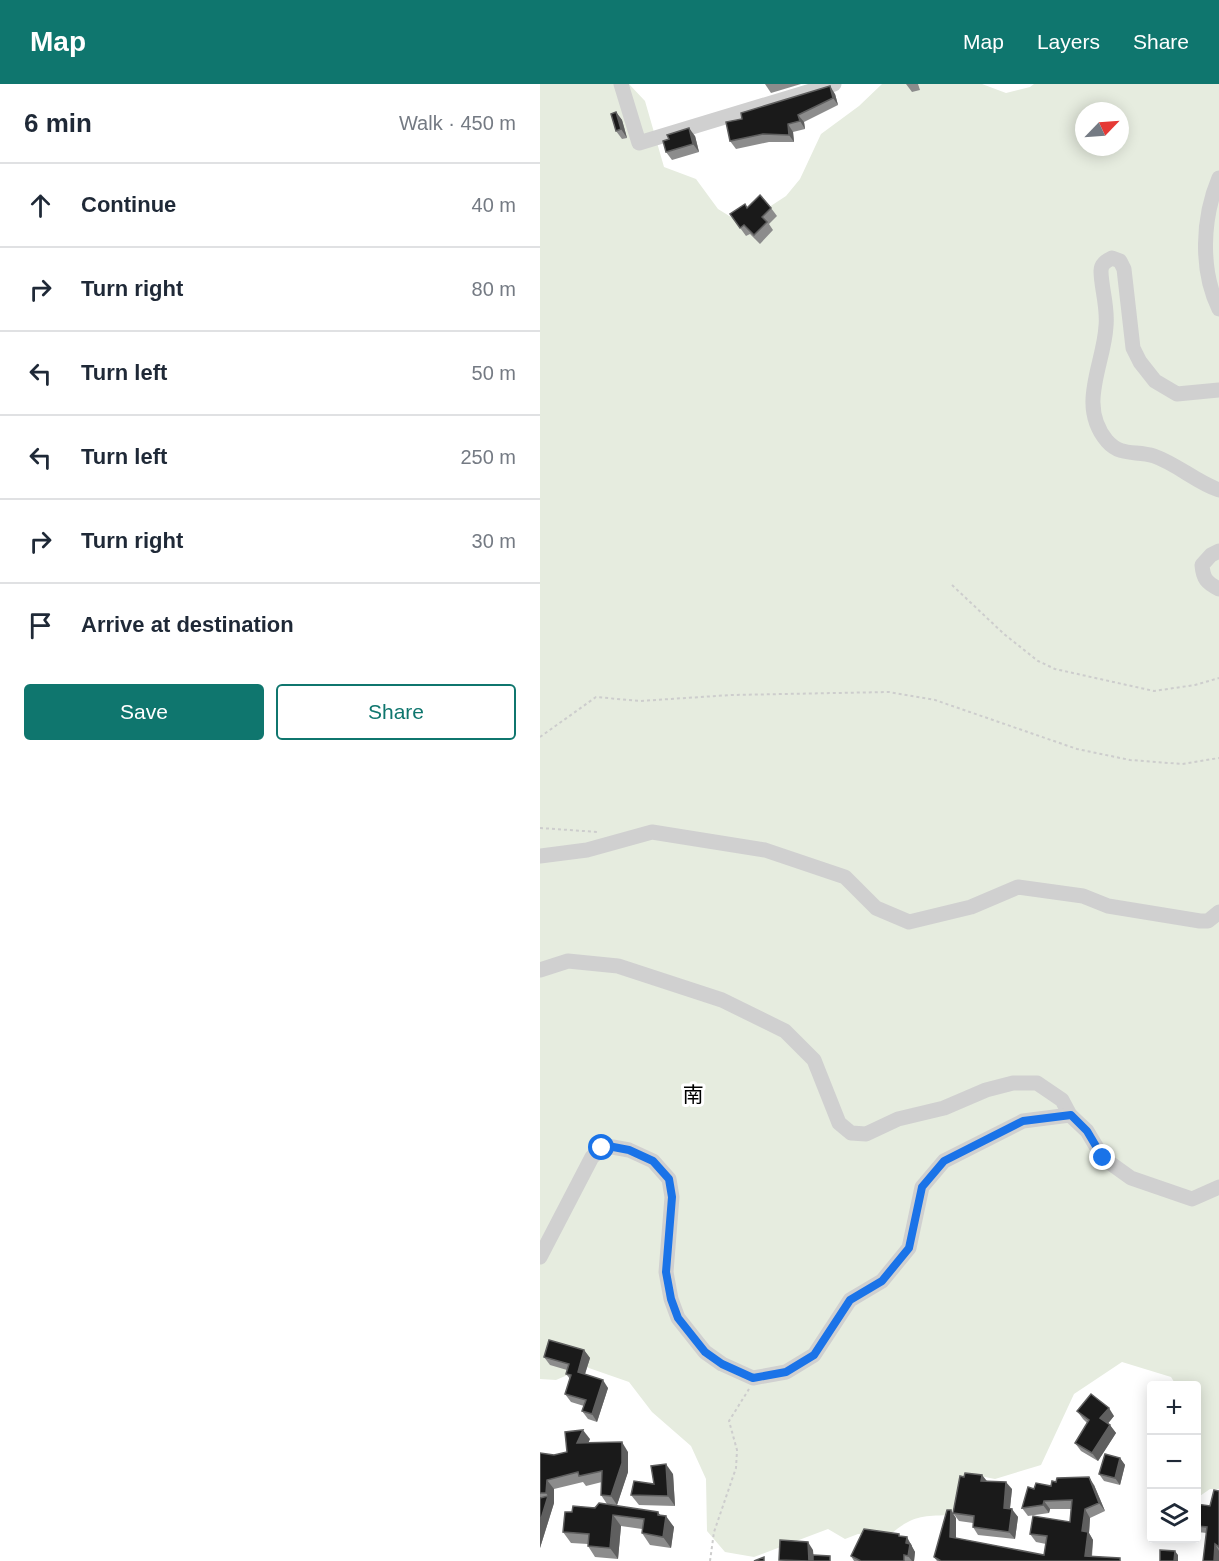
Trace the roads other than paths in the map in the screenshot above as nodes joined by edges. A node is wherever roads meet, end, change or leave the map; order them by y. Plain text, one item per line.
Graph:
1 (621, 84) edge
2 (834, 84) edge
3 (1219, 178) edge
4 (1219, 309) edge
5 (1219, 390) edge
6 (1219, 490) edge
7 (1219, 551) edge
8 (1219, 589) edge
9 (540, 856) edge
10 (1219, 912) edge
11 (540, 970) edge
12 (1071, 1115) junction
13 (1219, 1187) edge
14 (540, 1257) edge

1 - 2 street
3 - 4 street
5 - 6 street
7 - 8 street
9 - 10 street
11 - 12 street
12 - 13 street
12 - 14 street

